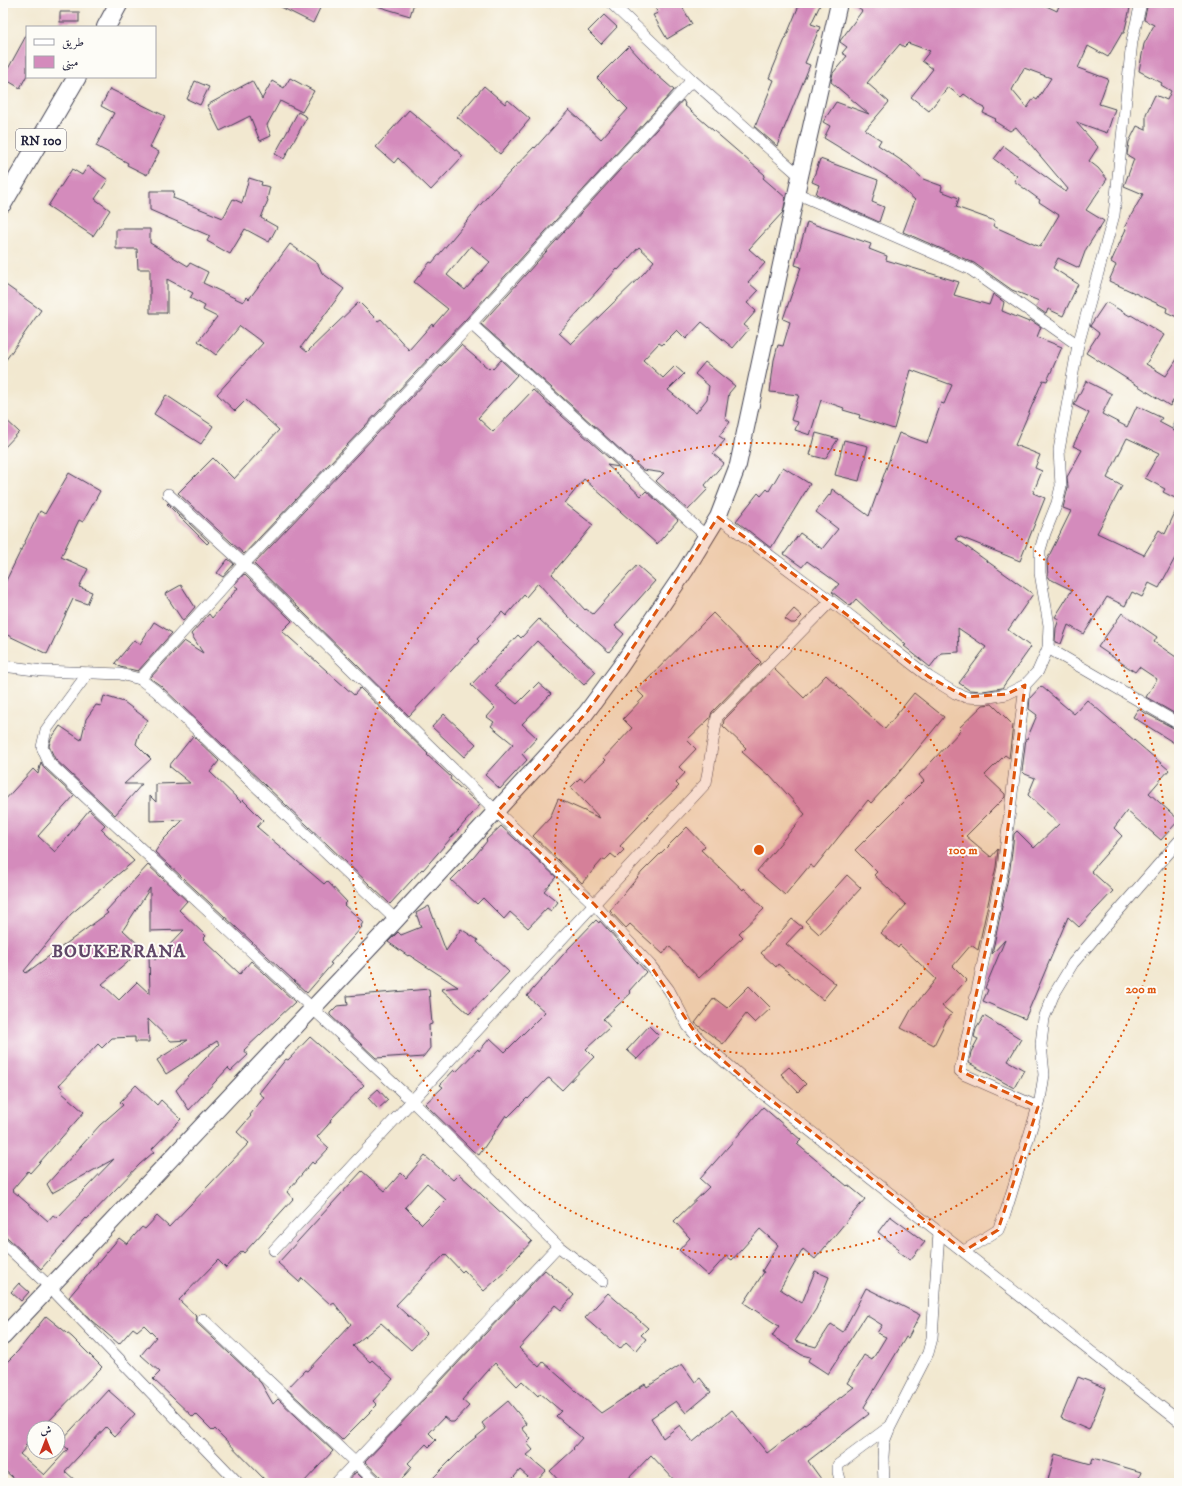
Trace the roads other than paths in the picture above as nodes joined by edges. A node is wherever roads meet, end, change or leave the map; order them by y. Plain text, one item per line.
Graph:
1 (119, 3) edge
2 (611, 3) edge
3 (839, 3) edge
4 (1141, 3) edge
5 (107, 26) edge
6 (76, 78) edge
7 (692, 80) junction
8 (800, 176) junction
9 (796, 193) junction
10 (3, 203) edge
11 (471, 324) junction
12 (1078, 345) junction
13 (168, 494) dead end
14 (718, 517) junction
15 (706, 536) junction
16 (244, 564) junction
17 (831, 601) junction
18 (1048, 648) junction
19 (3, 666) edge
20 (88, 673) junction
21 (140, 678) junction
22 (1025, 685) junction
23 (1179, 724) edge
24 (497, 812) junction
25 (1179, 841) edge
26 (594, 904) junction
27 (396, 920) junction
28 (313, 1008) junction
29 (412, 1101) junction
30 (1038, 1107) junction
31 (939, 1232) junction
32 (3, 1243) edge
33 (558, 1246) junction
34 (274, 1250) dead end
35 (964, 1251) junction
36 (603, 1281) dead end
37 (50, 1287) junction
38 (203, 1319) dead end
39 (3, 1337) edge
40 (1179, 1421) edge
41 (890, 1427) junction
42 (356, 1462) junction
43 (238, 1483) edge
44 (336, 1483) edge
45 (376, 1483) edge
46 (841, 1483) edge
47 (884, 1483) edge

1 - 5 main road
2 - 7 street
3 - 8 street
4 - 12 street
6 - 10 main road, RN 100
7 - 8 street
7 - 11 street
8 - 9 street
9 - 12 street
9 - 14 street
11 - 15 street
11 - 16 street
12 - 18 street
13 - 16 street
14 - 15 street
14 - 17 street
15 - 24 street
16 - 21 street
16 - 24 street
17 - 22 street
17 - 26 street
18 - 22 street
18 - 23 street
19 - 20 street
20 - 21 street
20 - 28 street
21 - 27 street
22 - 30 street
24 - 26 street
24 - 27 street
25 - 30 street
26 - 29 street
26 - 31 street
27 - 28 street
28 - 29 street
28 - 37 street
29 - 33 street
29 - 34 street
30 - 35 street
31 - 35 street
31 - 41 street
32 - 37 street
33 - 36 street
33 - 42 street
35 - 40 street
37 - 39 street
37 - 43 street
38 - 42 street
41 - 46 street
41 - 47 street
42 - 44 street
42 - 45 street

